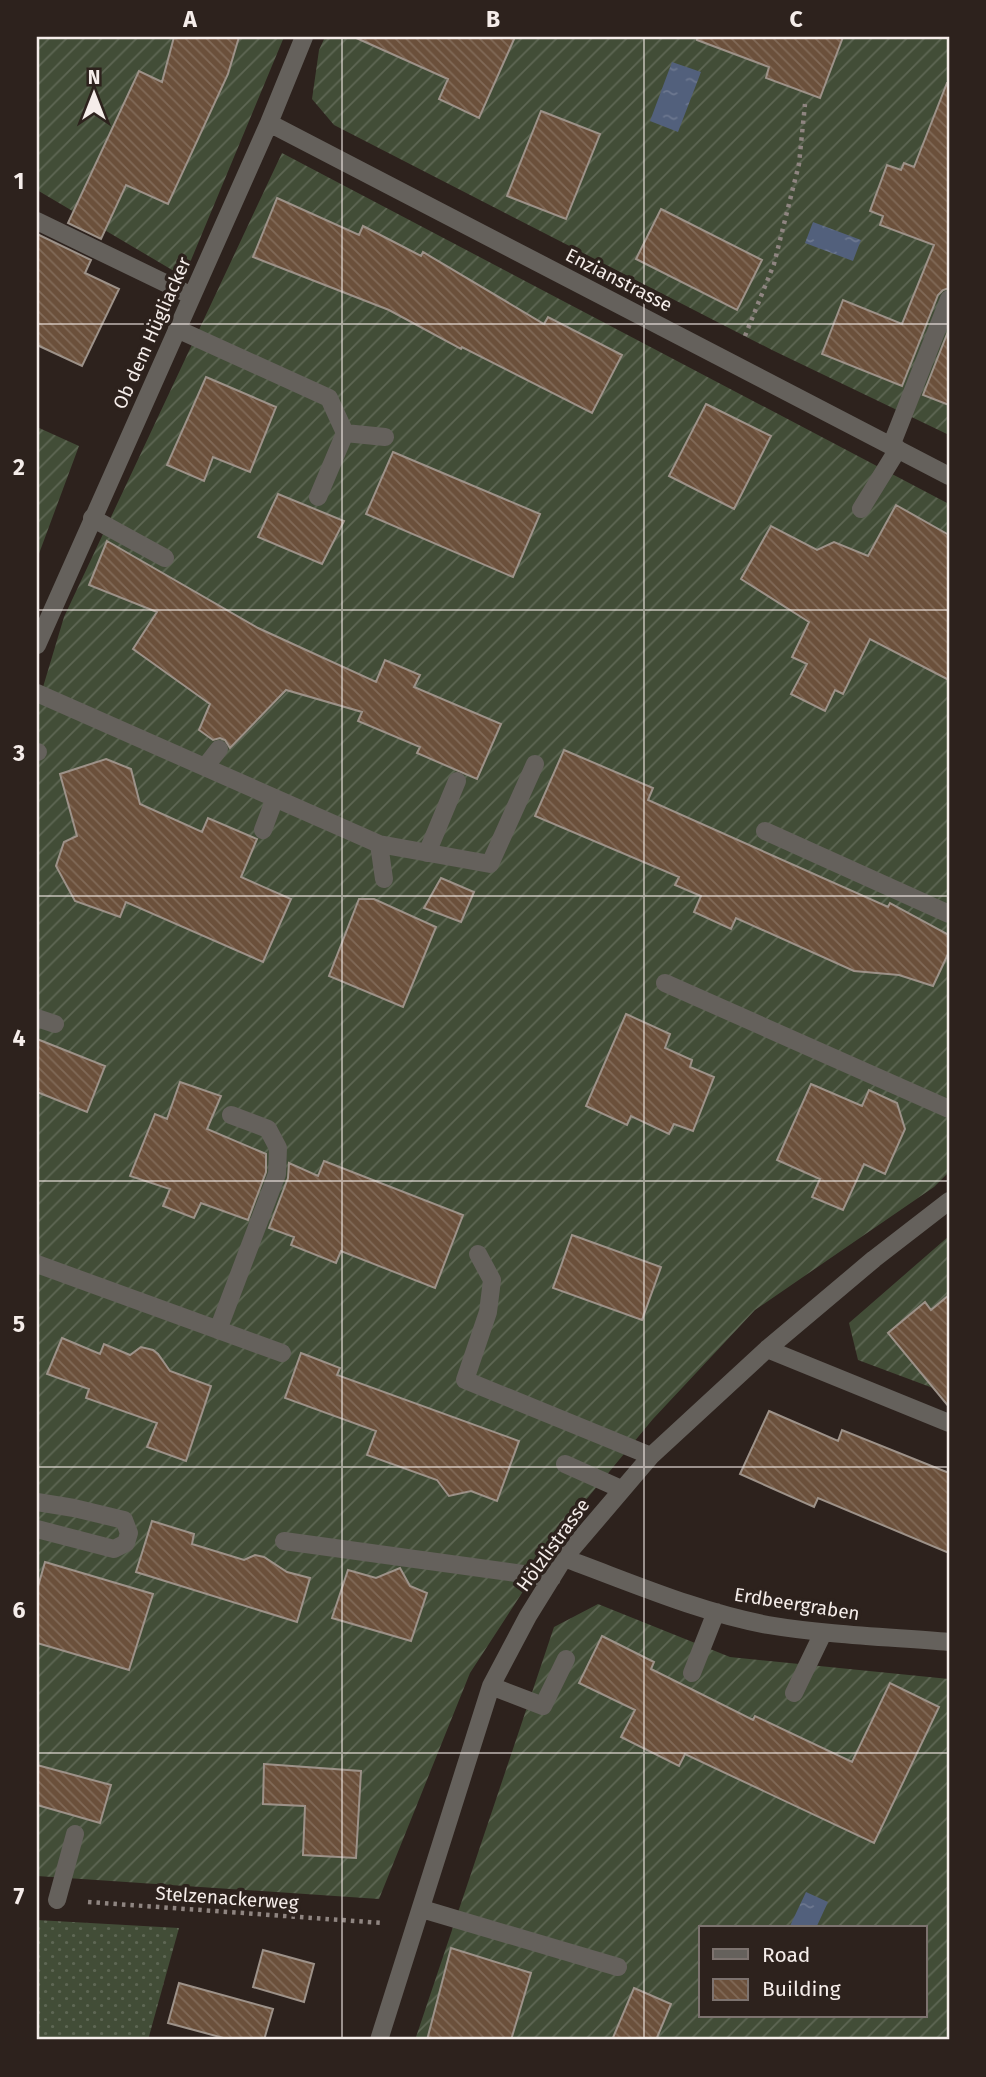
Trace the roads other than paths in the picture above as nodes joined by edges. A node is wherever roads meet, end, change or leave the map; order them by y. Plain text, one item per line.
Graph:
1 (304, 37) edge
2 (269, 123) junction
3 (37, 221) edge
4 (191, 296) junction
5 (949, 299) edge
6 (177, 329) junction
7 (345, 433) junction
8 (385, 437) dead end
9 (895, 447) junction
10 (949, 475) edge
11 (318, 497) dead end
12 (861, 509) dead end
13 (92, 518) junction
14 (165, 558) dead end
15 (37, 645) edge
16 (37, 693) edge
17 (219, 749) dead end
18 (535, 764) dead end
19 (205, 767) junction
20 (457, 781) dead end
21 (275, 798) junction
22 (263, 830) dead end
23 (765, 831) dead end
24 (379, 844) junction
25 (427, 852) junction
26 (384, 879) dead end
27 (949, 914) edge
28 (665, 984) dead end
29 (37, 1018) edge
30 (55, 1024) dead end
31 (949, 1109) edge
32 (231, 1115) dead end
33 (949, 1201) edge
34 (478, 1254) dead end
35 (37, 1264) edge
36 (218, 1330) junction
37 (766, 1349) junction
38 (282, 1353) dead end
39 (949, 1423) edge
40 (651, 1456) junction
41 (565, 1464) dead end
42 (621, 1489) junction
43 (37, 1502) edge
44 (37, 1529) edge
45 (284, 1541) dead end
46 (564, 1558) junction
47 (552, 1578) junction
48 (716, 1612) junction
49 (823, 1633) junction
50 (949, 1642) edge
51 (566, 1659) dead end
52 (692, 1673) dead end
53 (491, 1686) junction
54 (794, 1693) dead end
55 (75, 1834) dead end
56 (57, 1900) road end
57 (419, 1917) junction
58 (618, 1967) dead end
59 (379, 2040) edge

1 - 2 street, Ob dem Hügliacker
2 - 4 street, Ob dem Hügliacker
2 - 9 street, Enzianstrasse
3 - 4 street
4 - 6 street, Ob dem Hügliacker
5 - 9 street
6 - 7 street
6 - 13 street, Ob dem Hügliacker
7 - 8 street
7 - 11 street
9 - 10 street, Enzianstrasse
9 - 12 street
13 - 14 street
13 - 15 street, Ob dem Hügliacker
16 - 19 street
17 - 19 street
18 - 25 street
19 - 21 street
20 - 25 street
21 - 22 street
21 - 24 street
23 - 27 street
24 - 25 street
24 - 26 street
28 - 31 street
29 - 30 street
32 - 36 street
33 - 37 street, Hölzlistrasse
34 - 40 street
35 - 36 street
36 - 38 street
37 - 39 street
37 - 40 street, Hölzlistrasse
40 - 42 street, Hölzlistrasse
41 - 42 street
42 - 46 street, Hölzlistrasse
43 - 44 street
45 - 47 street
46 - 47 street, Hölzlistrasse
46 - 48 street, Erdbeergraben
47 - 53 street, Hölzlistrasse
48 - 49 street, Erdbeergraben
48 - 52 street
49 - 50 street, Erdbeergraben
49 - 54 street
51 - 53 street
53 - 57 street, Hölzlistrasse
55 - 56 street
57 - 58 street
57 - 59 street, Hölzlistrasse

